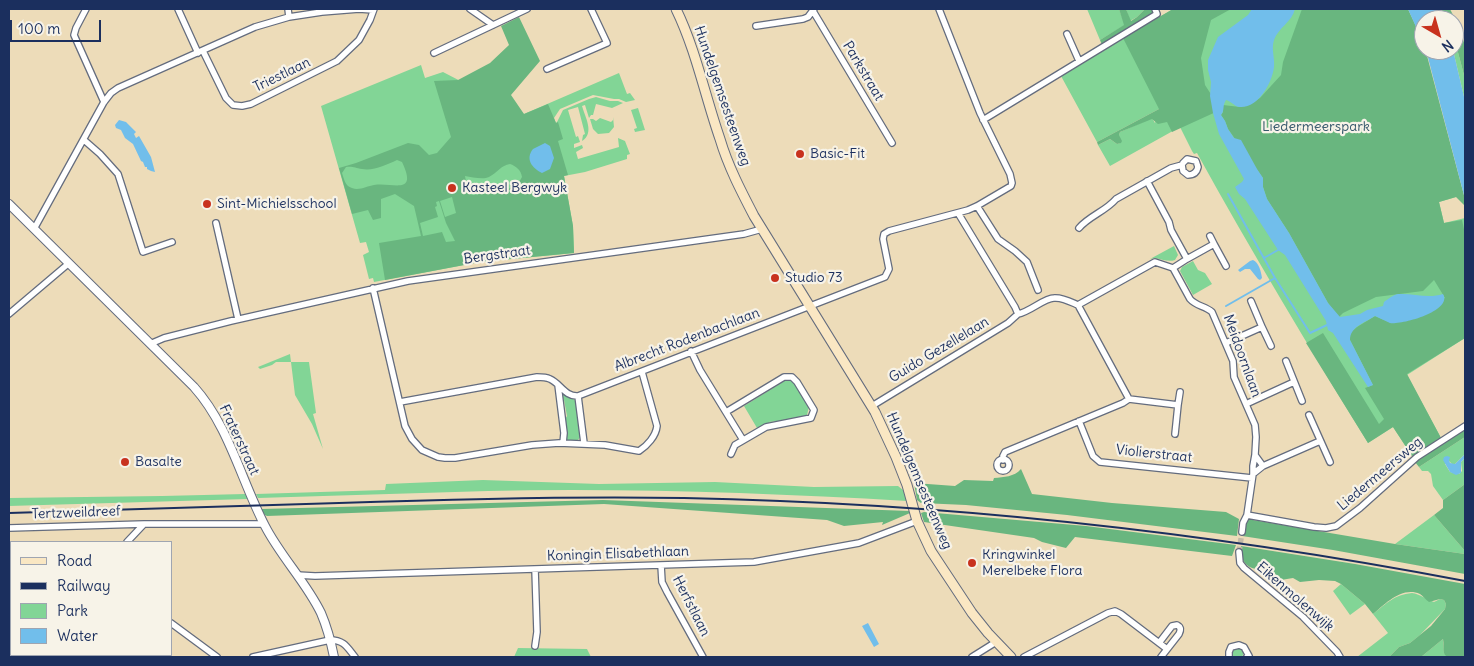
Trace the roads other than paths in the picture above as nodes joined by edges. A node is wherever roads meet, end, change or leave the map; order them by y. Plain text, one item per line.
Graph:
1 (86, 9) edge
2 (178, 9) edge
3 (288, 9) edge
4 (359, 9) edge
5 (374, 9) edge
6 (470, 9) edge
7 (527, 9) edge
8 (591, 9) edge
9 (676, 9) edge
10 (939, 9) edge
11 (1155, 9) edge
12 (813, 10) edge
13 (289, 17) junction
14 (493, 25) junction
15 (756, 26) dead end
16 (1067, 34) dead end
17 (201, 52) junction
18 (434, 53) dead end
19 (1079, 61) junction
20 (547, 69) dead end
21 (104, 102) junction
22 (983, 120) junction
23 (84, 140) junction
24 (892, 143) dead end
25 (1182, 166) dead end
26 (1147, 181) junction
27 (9, 204) edge
28 (976, 206) junction
29 (958, 213) junction
30 (216, 223) dead end
31 (1079, 228) dead end
32 (762, 229) junction
33 (34, 230) junction
34 (1210, 236) dead end
35 (172, 242) dead end
36 (1214, 244) junction
37 (1187, 259) junction
38 (68, 264) junction
39 (1226, 266) dead end
40 (1173, 268) junction
41 (373, 288) junction
42 (1038, 290) dead end
43 (1251, 301) dead end
44 (1078, 304) junction
45 (810, 307) junction
46 (9, 314) edge
47 (1018, 314) junction
48 (238, 319) junction
49 (1262, 327) junction
50 (1226, 343) junction
51 (150, 344) junction
52 (1271, 346) dead end
53 (691, 352) junction
54 (1286, 361) dead end
55 (642, 372) junction
56 (1294, 382) junction
57 (558, 385) junction
58 (1180, 392) dead end
59 (576, 396) junction
60 (1129, 400) junction
61 (1302, 401) dead end
62 (400, 402) junction
63 (1246, 404) junction
64 (1178, 405) junction
65 (872, 406) junction
66 (726, 412) junction
67 (1309, 415) dead end
68 (1079, 421) junction
69 (1465, 426) edge
70 (1175, 434) dead end
71 (743, 440) junction
72 (1320, 442) junction
73 (563, 443) junction
74 (584, 443) junction
75 (731, 454) dead end
76 (1255, 455) junction
77 (1003, 460) dead end
78 (1330, 462) dead end
79 (1263, 466) junction
80 (1253, 476) junction
81 (1248, 515) junction
82 (917, 521) junction
83 (144, 524) junction
84 (264, 524) junction
85 (9, 528) edge
86 (1242, 532) tunnel mouth
87 (127, 541) edge
88 (1239, 552) tunnel mouth
89 (661, 564) junction
90 (535, 569) junction
91 (297, 575) junction
92 (314, 576) junction
93 (303, 584) junction
94 (172, 624) edge
95 (330, 640) junction
96 (996, 642) junction
97 (1159, 643) junction
98 (535, 646) dead end
99 (1167, 649) junction
100 (217, 657) edge
101 (253, 657) edge
102 (334, 657) edge
103 (355, 657) edge
104 (703, 657) edge
105 (972, 657) edge
106 (1011, 657) edge
107 (1024, 657) edge
108 (1161, 657) edge
109 (1229, 657) edge
110 (1249, 657) edge
111 (1340, 657) edge

1 - 21 street
2 - 17 street, Triestlaan
3 - 13 street
4 - 5 street
4 - 13 street
5 - 17 street, Triestlaan
6 - 14 street
7 - 14 street
8 - 20 street
9 - 32 main road, Hundelgemsesteenweg
10 - 22 street
11 - 19 street
12 - 15 street, Parkstraat
12 - 24 street, Parkstraat
13 - 17 street
14 - 18 street
16 - 19 street
17 - 21 street
19 - 22 street
21 - 23 street
22 - 28 street
23 - 33 street
23 - 35 street
25 - 26 street
26 - 31 street
26 - 37 street
27 - 33 street, Fraterstraat
28 - 29 street
28 - 42 street
29 - 45 street, Albrecht Rodenbachlaan
29 - 47 street
30 - 48 street
32 - 41 street, Bergstraat
32 - 45 main road, Hundelgemsesteenweg
33 - 38 street, Fraterstraat
34 - 36 street
36 - 37 street
36 - 39 street
37 - 40 street
38 - 46 street
38 - 51 street, Fraterstraat
40 - 44 street
40 - 50 street, Meidoornlaan
41 - 48 street, Bergstraat
41 - 62 street
43 - 49 street
44 - 47 street, Guido Gezellelaan
44 - 60 street
45 - 53 street, Albrecht Rodenbachlaan
45 - 65 main road, Hundelgemsesteenweg
47 - 65 street, Guido Gezellelaan
48 - 51 street, Bergstraat
49 - 50 street
49 - 52 street
50 - 63 street, Meidoornlaan
51 - 84 street, Fraterstraat
53 - 55 street, Albrecht Rodenbachlaan
53 - 66 street
54 - 56 street
55 - 59 street, Albrecht Rodenbachlaan
55 - 74 street
56 - 61 street
56 - 63 street
57 - 59 street
57 - 62 street
57 - 73 street
58 - 64 street
59 - 74 street
60 - 64 street
60 - 68 street
62 - 73 street
63 - 76 street, Meidoornlaan
64 - 70 street
65 - 82 main road, Hundelgemsesteenweg
66 - 71 street
66 - 71 street
67 - 72 street
68 - 77 street
68 - 80 street, Violierstraat
69 - 81 street, Liedermeersweg
71 - 75 street
72 - 78 street
72 - 79 street
73 - 74 street
76 - 79 street
76 - 80 street, Meidoornlaan
79 - 80 street
80 - 81 street, Meidoornlaan
81 - 86 street
82 - 89 street, Koningin Elisabethlaan
82 - 96 main road, Hundelgemsesteenweg
83 - 84 street, Tertzweildreef
83 - 85 street, Tertzweildreef
83 - 87 street, Tertzweildreef
84 - 91 street, Fraterstraat
88 - 111 street, Eikenmolenwijk
89 - 90 street, Koningin Elisabethlaan
89 - 104 street, Herfstlaan
90 - 92 street, Koningin Elisabethlaan
90 - 98 street
91 - 92 street, Koningin Elisabethlaan
91 - 93 street, Fraterstraat
92 - 93 street
93 - 95 street, Fraterstraat
94 - 100 street
95 - 101 street
95 - 102 street, Fraterstraat
95 - 103 street
96 - 105 street
96 - 106 main road, Hundelgemsesteenweg
97 - 99 street
97 - 99 street
97 - 107 street
99 - 108 street
109 - 110 street

